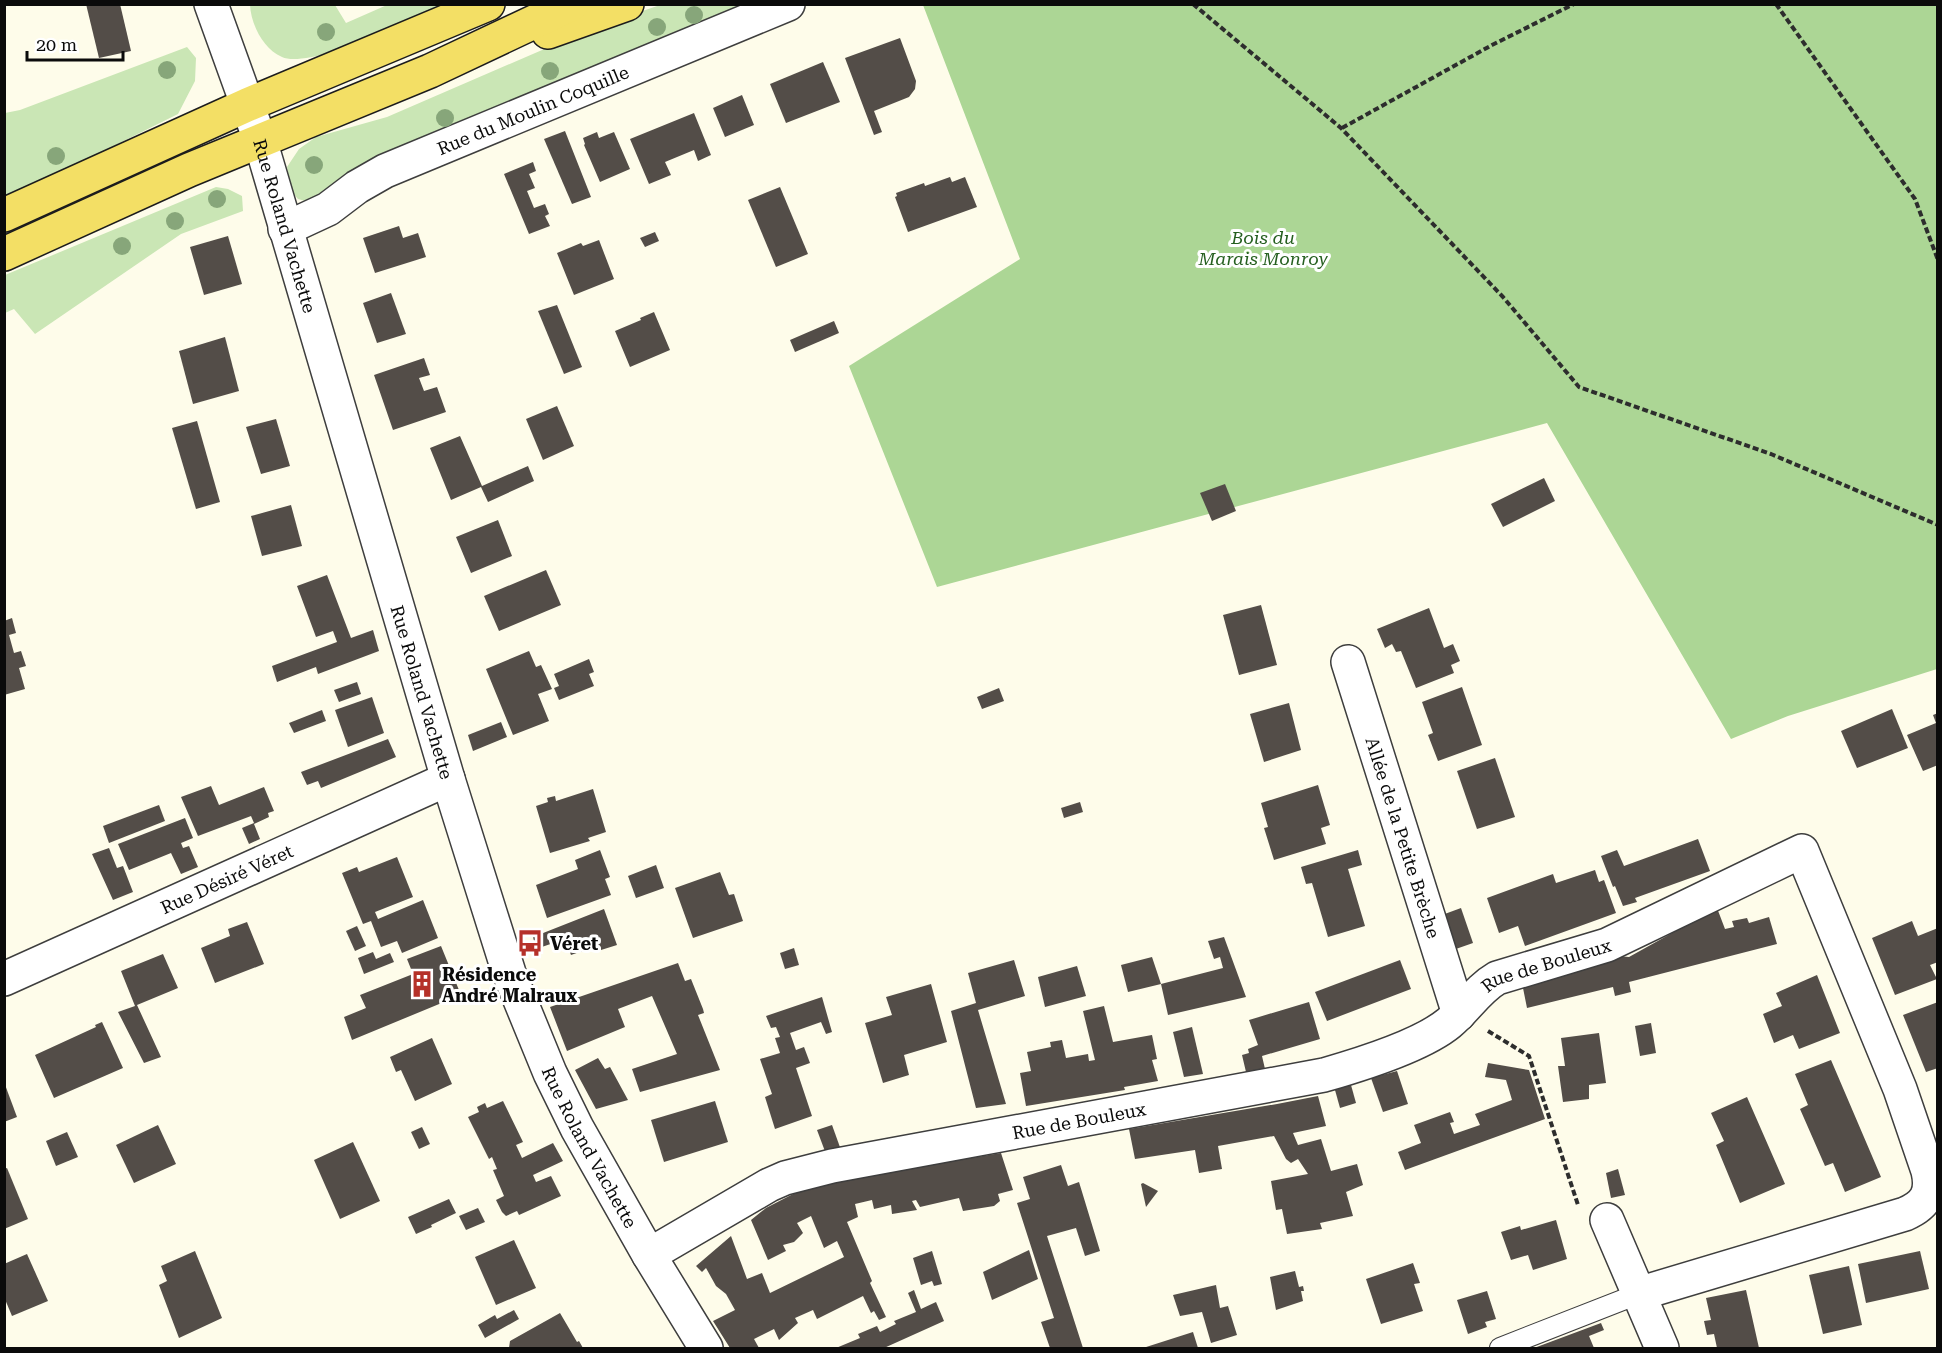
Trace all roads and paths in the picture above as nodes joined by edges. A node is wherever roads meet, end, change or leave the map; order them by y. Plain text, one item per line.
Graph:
1 (211, 4) edge
2 (488, 4) edge
3 (572, 4) edge
4 (627, 4) edge
5 (788, 4) edge
6 (1193, 4) edge
7 (1574, 4) edge
8 (1776, 4) edge
9 (430, 71) junction
10 (247, 105) junction
11 (1341, 128) junction
12 (260, 140) junction
13 (4, 215) edge
14 (285, 229) junction
15 (4, 254) edge
16 (1938, 260) edge
17 (1938, 525) edge
18 (1348, 662) dead end
19 (448, 779) junction
20 (4, 979) edge
21 (1459, 1014) junction
22 (1593, 1214) joint
23 (649, 1255) junction
24 (1638, 1294) junction
25 (706, 1348) edge
26 (1500, 1348) edge
27 (1662, 1348) edge

1 - 10 street, Rue Roland Vachette
2 - 10 main road
3 - 9 main road
4 - 9 main road
5 - 14 street, Rue du Moulin Coquille
6 - 11 path
7 - 11 path
8 - 16 path
9 - 12 main road
10 - 12 street, Rue Roland Vachette
10 - 13 main road
11 - 17 path
12 - 14 street, Rue Roland Vachette
12 - 15 main road
14 - 19 street, Rue Roland Vachette
18 - 21 street, Allée de la Petite Brèche
19 - 20 street, Rue Désiré Véret
19 - 23 street, Rue Roland Vachette
21 - 22 path
21 - 23 street, Rue de Bouleux
21 - 24 street, Rue de Bouleux
22 - 24 street
23 - 25 street, Rue Roland Vachette
24 - 26 lane
24 - 27 street

